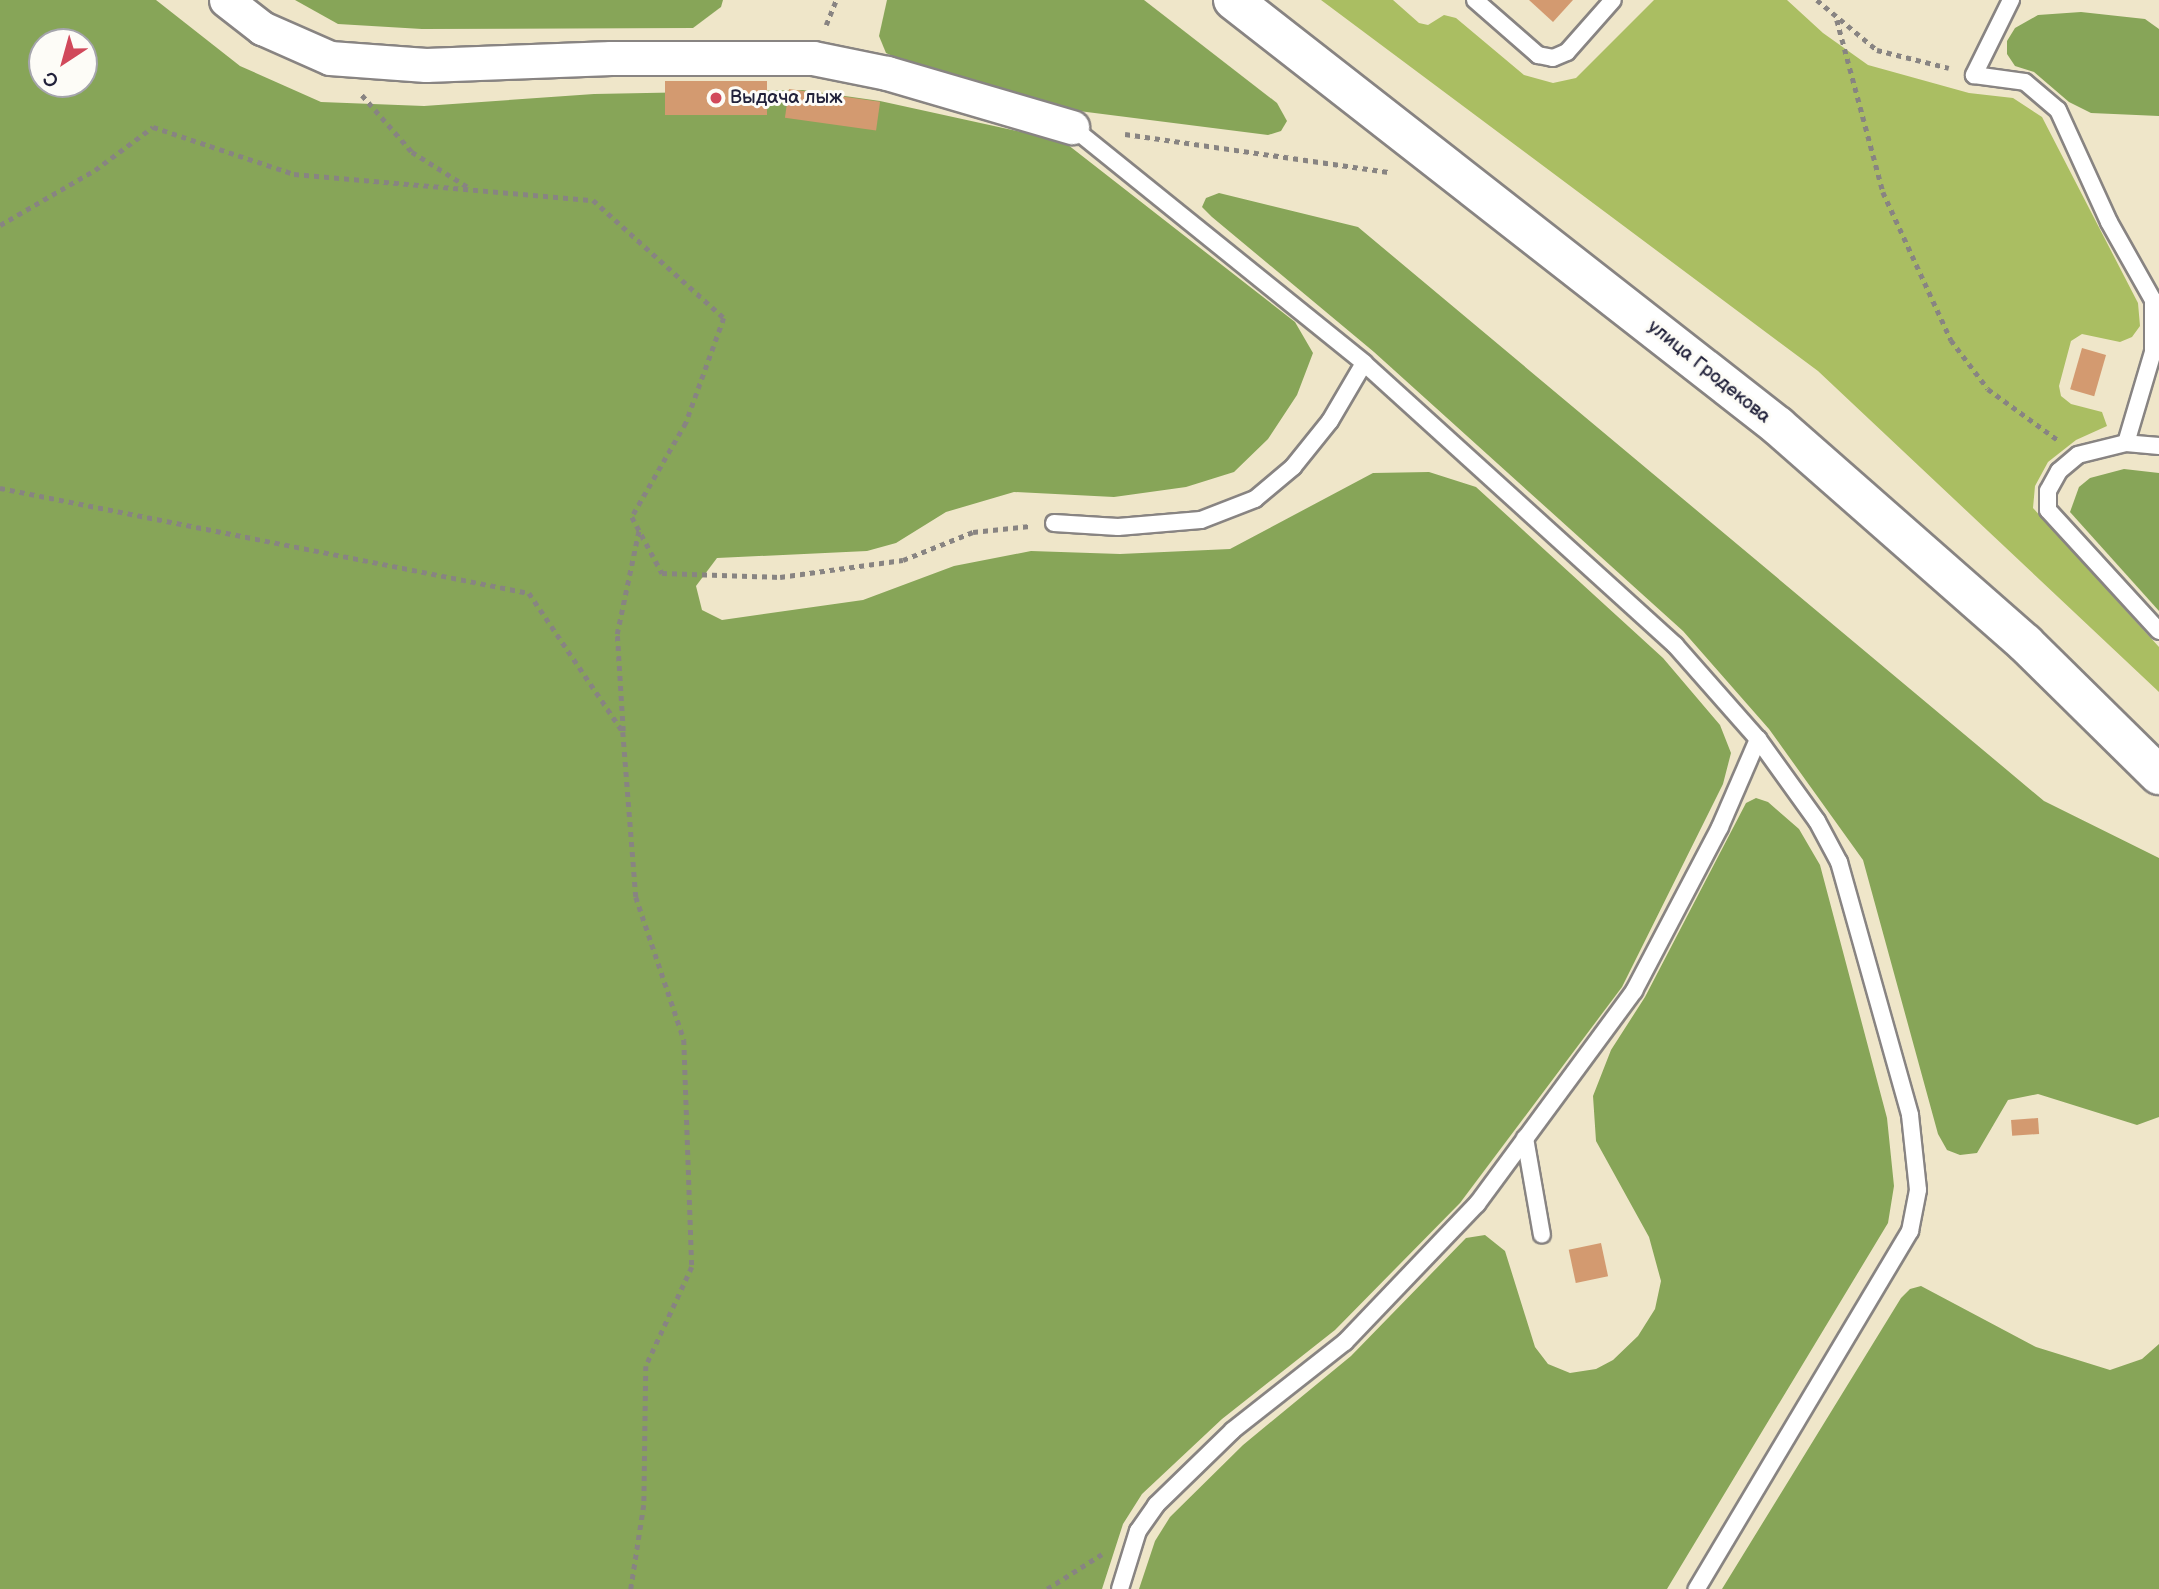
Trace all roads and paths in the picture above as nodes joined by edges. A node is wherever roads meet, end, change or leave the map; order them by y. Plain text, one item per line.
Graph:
1 (226, 0) edge
2 (1233, 0) edge
3 (1475, 0) edge
4 (1614, 0) edge
5 (1817, 0) edge
6 (2011, 0) edge
7 (1837, 20) junction
8 (337, 58) junction
9 (1974, 75) junction
10 (1072, 127) junction
11 (1404, 174) dead end
12 (472, 189) junction
13 (0, 225) edge
14 (1364, 363) junction
15 (2126, 443) junction
16 (2159, 446) edge
17 (2078, 456) junction
18 (0, 488) edge
19 (1054, 523) joint
20 (639, 530) junction
21 (2159, 631) edge
22 (623, 732) junction
23 (1758, 739) junction
24 (2159, 775) edge
25 (1525, 1138) junction
26 (1542, 1236) dead end
27 (1138, 1531) junction
28 (631, 1589) edge
29 (1047, 1589) edge
30 (1120, 1589) edge
31 (1697, 1589) edge

1 - 8 street
2 - 24 main road, улица Гродекова
3 - 4 lane
5 - 7 path
6 - 9 lane
7 - 9 path
7 - 17 path
8 - 10 street
8 - 12 path
9 - 15 lane
10 - 11 path
10 - 14 lane
12 - 13 path
12 - 20 path
14 - 19 lane
14 - 23 lane
15 - 16 lane
15 - 17 lane
17 - 21 lane
18 - 22 path
19 - 20 path
20 - 22 path
22 - 28 path
23 - 25 lane
23 - 31 lane
25 - 26 lane
25 - 27 lane
27 - 29 path
27 - 30 lane

